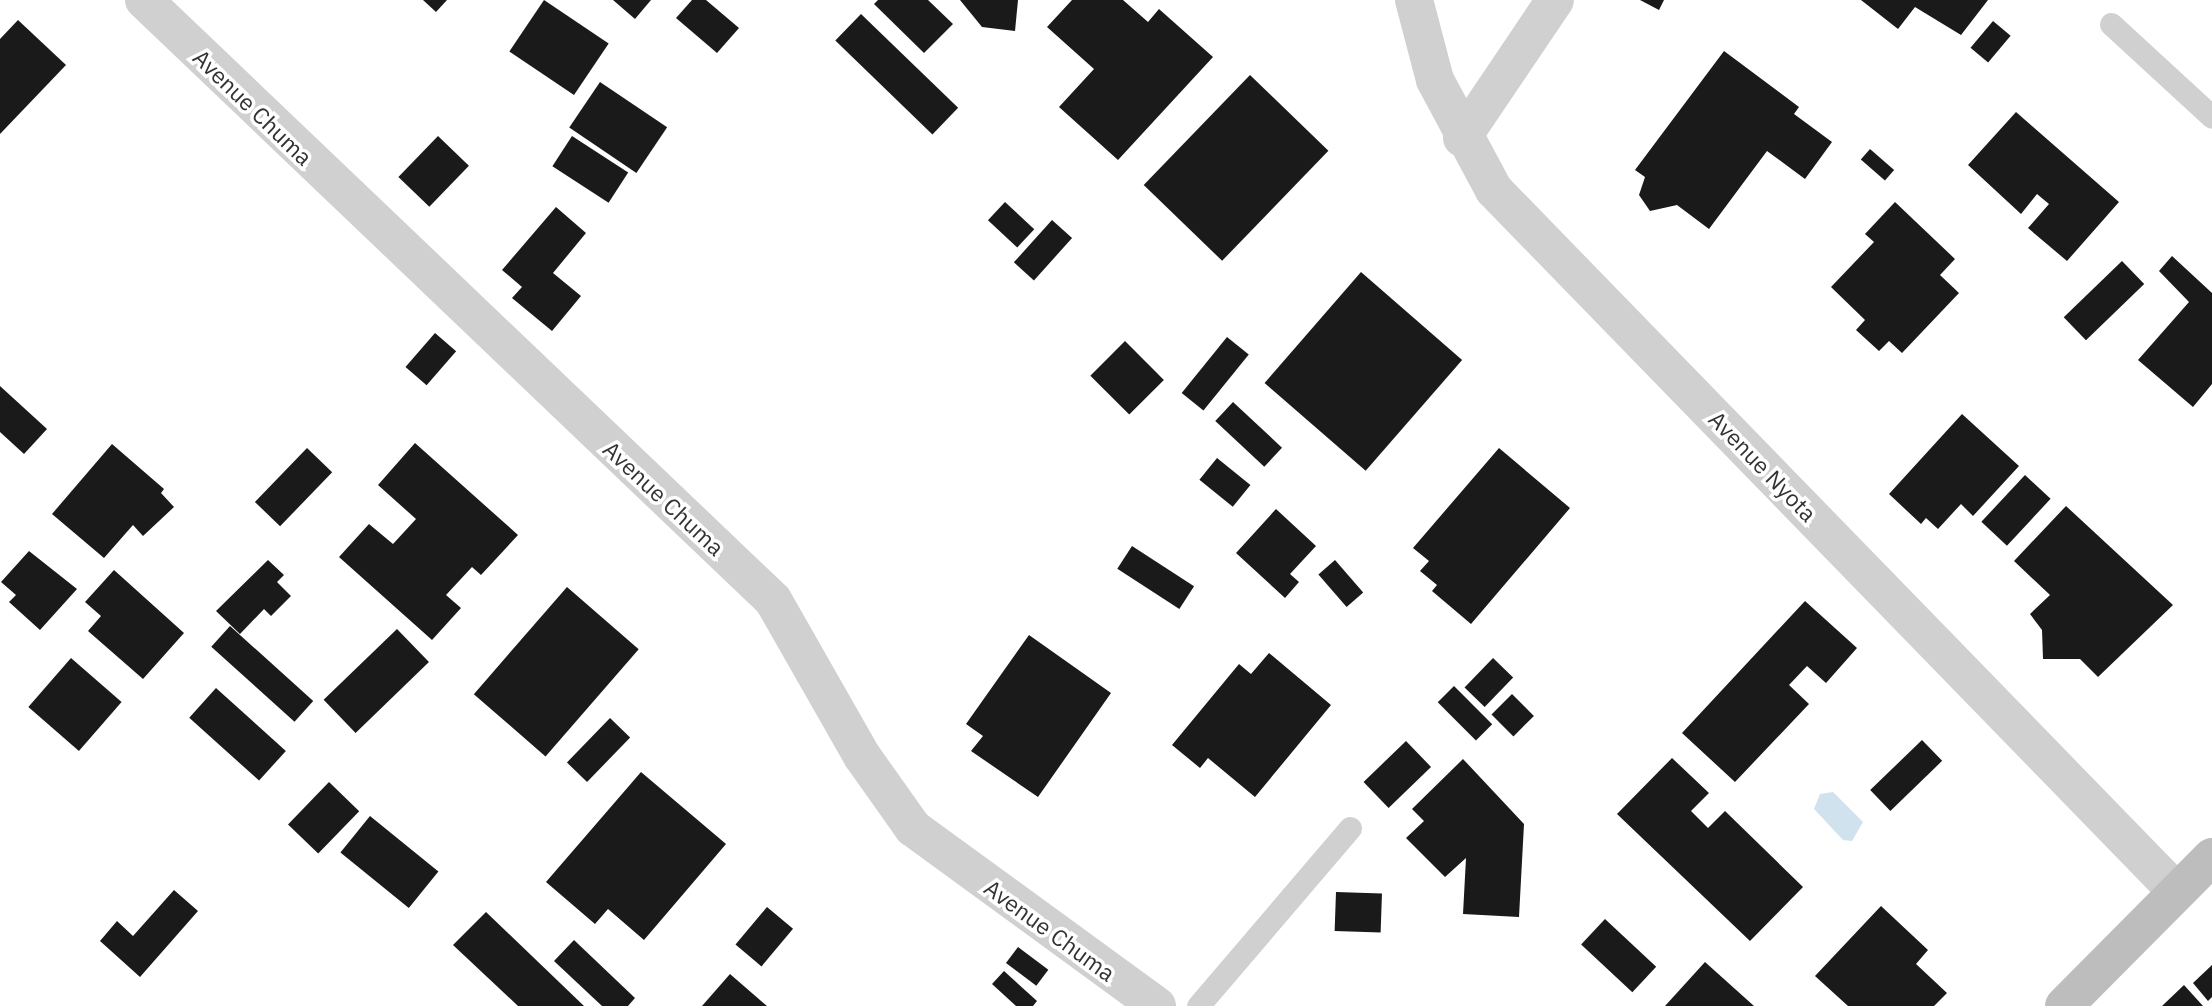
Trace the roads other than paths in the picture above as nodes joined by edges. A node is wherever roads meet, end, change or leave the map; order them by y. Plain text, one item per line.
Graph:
1 (144, 0) edge
2 (1414, 0) edge
3 (1555, 0) edge
4 (2111, 24) dead end
5 (2212, 117) edge
6 (1462, 138) junction
7 (1350, 828) dead end
8 (2212, 857) edge
9 (2177, 892) junction
10 (1157, 1006) edge
11 (1198, 1006) edge
12 (2064, 1006) edge

1 - 10 street, Avenue Chuma
2 - 6 street, Avenue Nyota
3 - 6 street
4 - 5 lane
6 - 9 street, Avenue Nyota
7 - 11 lane
8 - 9 street
9 - 12 street

